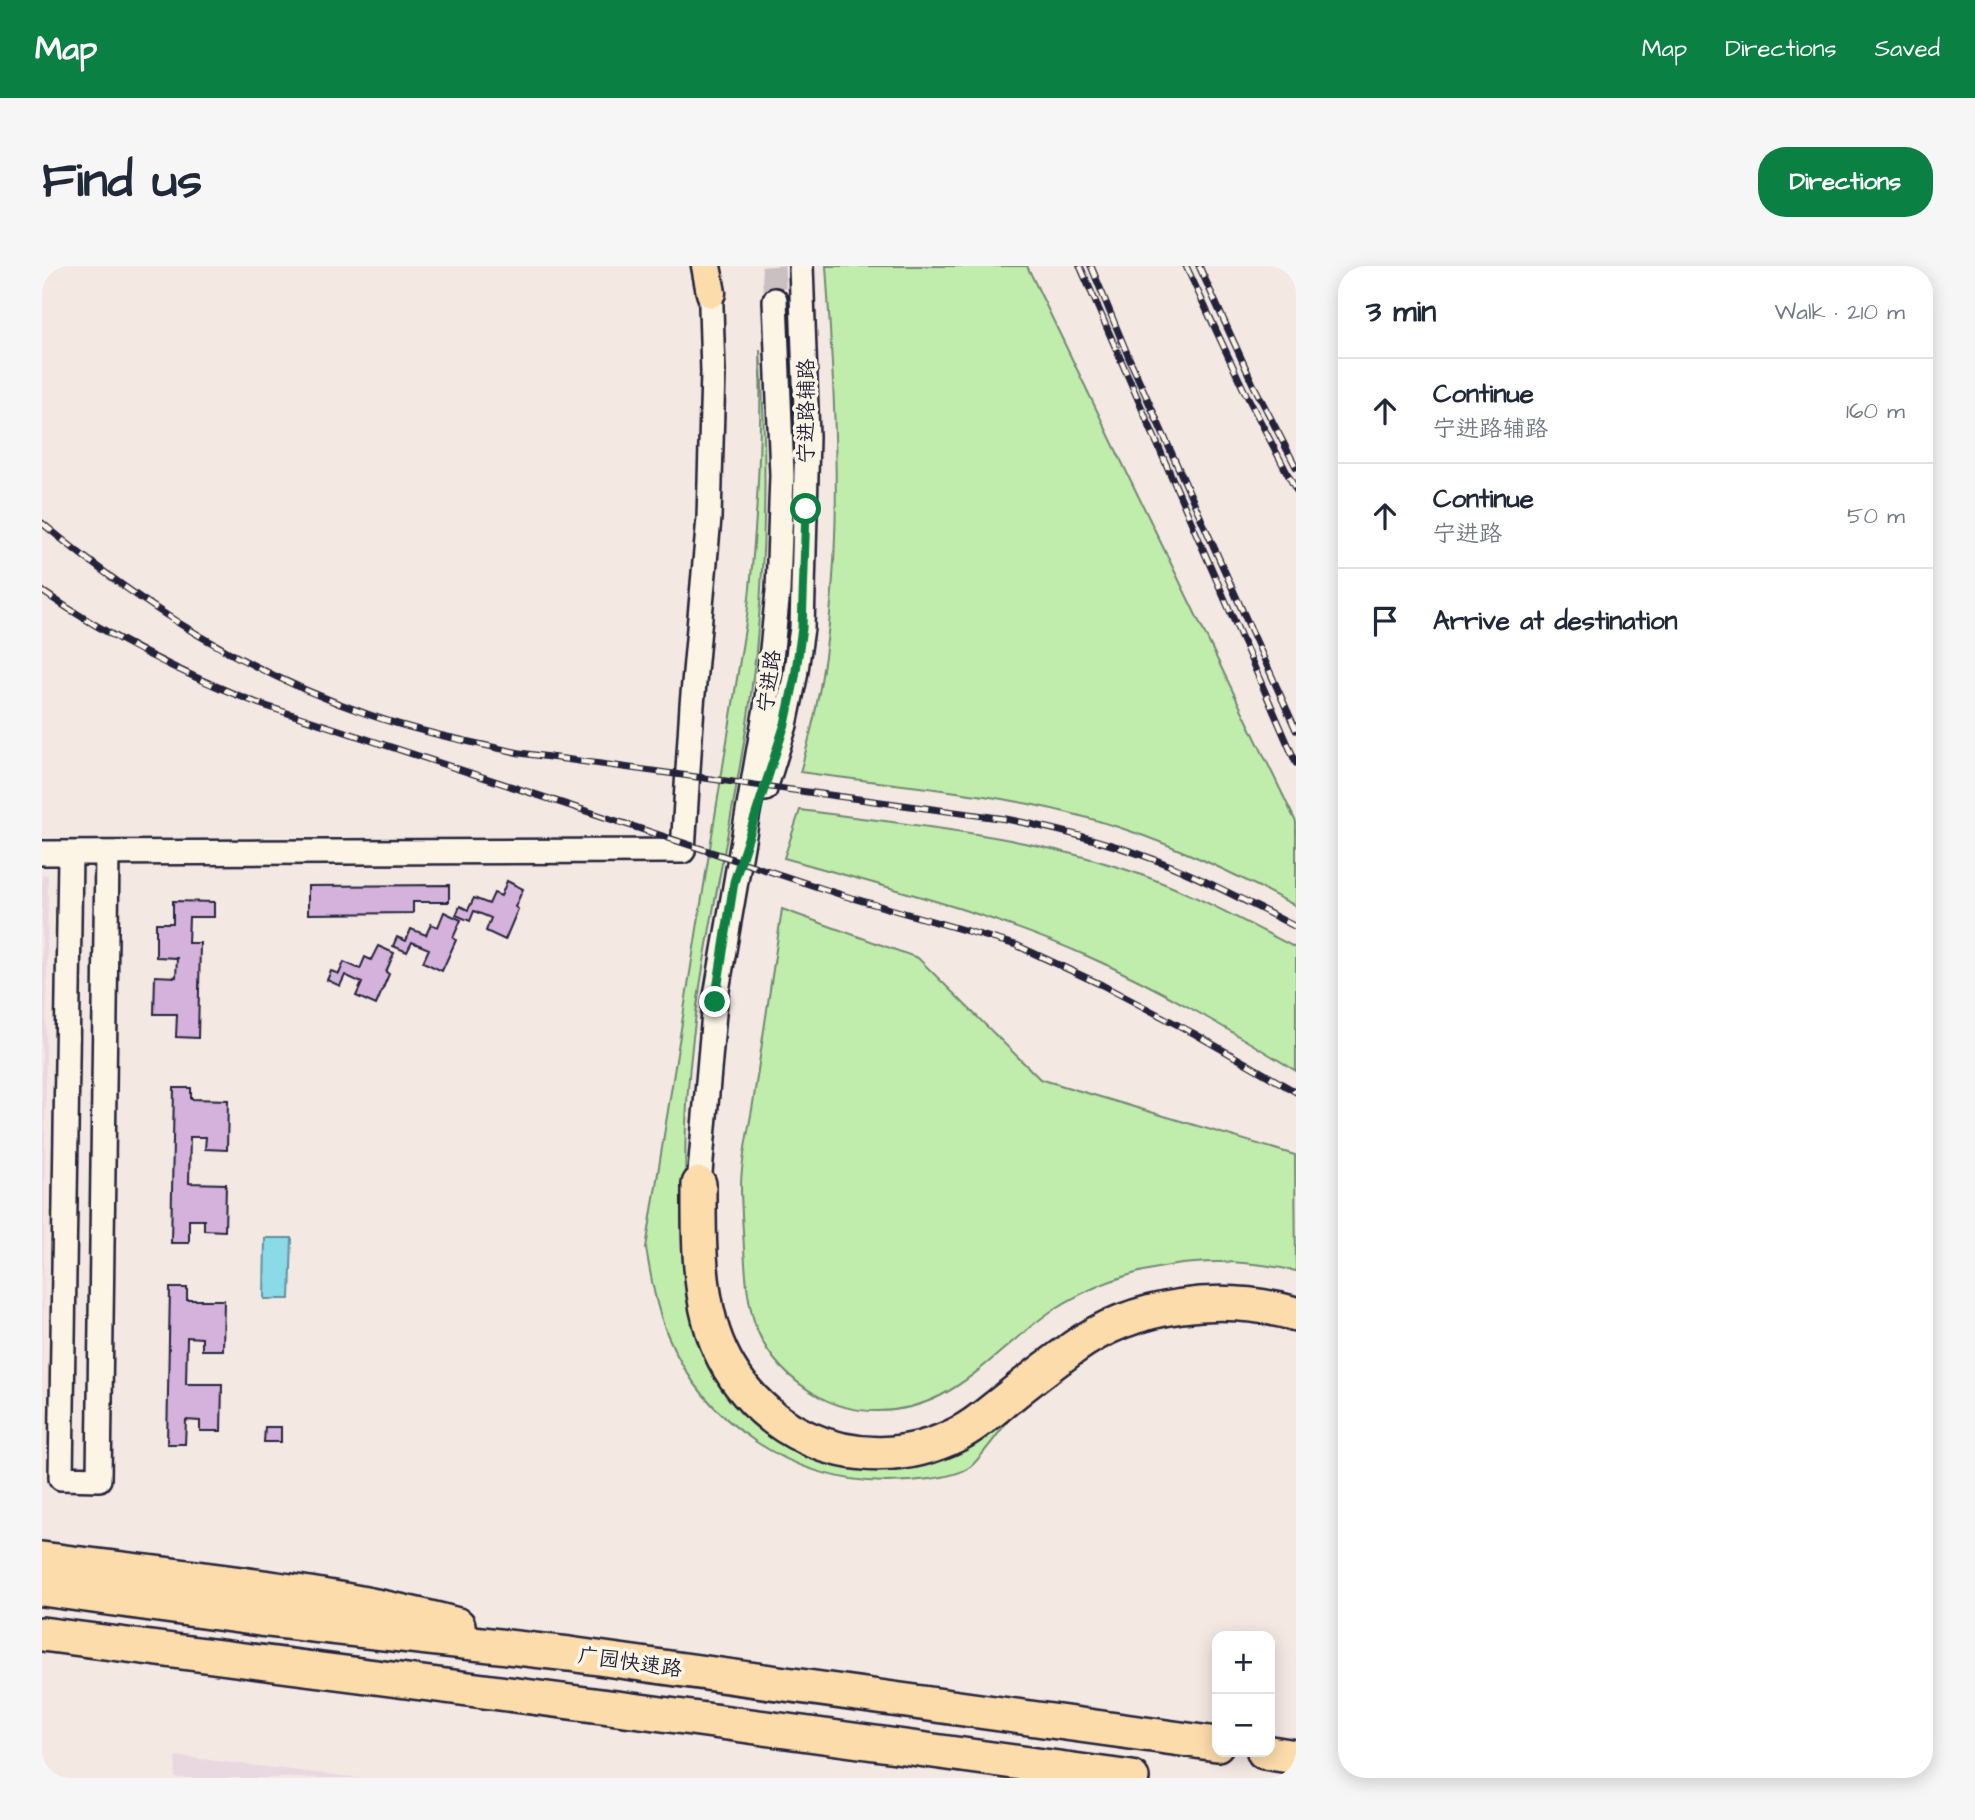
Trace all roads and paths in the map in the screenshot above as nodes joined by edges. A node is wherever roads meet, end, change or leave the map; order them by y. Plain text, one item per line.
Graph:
1 (725, 266) edge
2 (793, 266) edge
3 (802, 266) edge
4 (709, 275) edge
5 (803, 290) junction
6 (775, 300) tunnel mouth
7 (42, 853) edge
8 (69, 853) junction
9 (107, 853) junction
10 (734, 882) junction
11 (699, 1184) joint
12 (1296, 1314) edge
13 (42, 1559) edge
14 (42, 1589) edge
15 (42, 1634) edge
16 (42, 1654) edge
17 (569, 1654) junction
18 (640, 1711) junction
19 (1212, 1743) edge
20 (1275, 1754) edge
21 (1296, 1757) edge
22 (1132, 1778) edge

1 - 4 street
2 - 5 street
3 - 5 street, 宁进路辅路
4 - 9 street
5 - 10 street, 宁进路辅路
6 - 10 street, 宁进路
7 - 8 street
8 - 9 street
8 - 9 street
10 - 11 street, 宁进路
11 - 12 highway
13 - 17 highway
14 - 17 highway, 广园快速路
15 - 18 highway
16 - 18 highway
17 - 19 highway, 广园快速路
18 - 22 highway
20 - 21 highway

